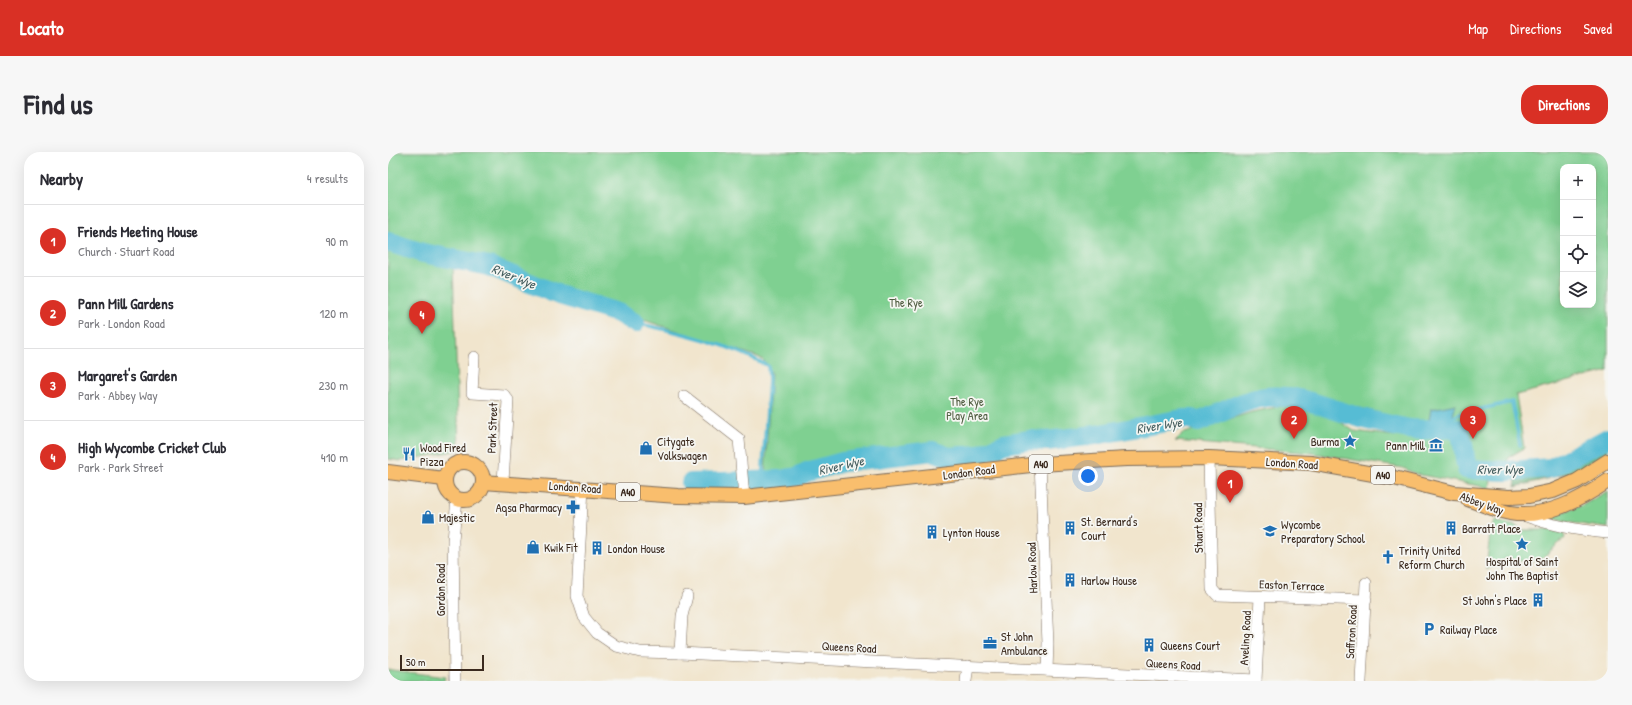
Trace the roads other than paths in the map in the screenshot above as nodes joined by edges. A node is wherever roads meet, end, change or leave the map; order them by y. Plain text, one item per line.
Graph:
1 (474, 357) dead end
2 (684, 396) dead end
3 (1209, 458) junction
4 (1608, 461) edge
5 (1040, 464) junction
6 (388, 472) edge
7 (444, 478) junction
8 (1608, 481) edge
9 (483, 482) junction
10 (503, 482) junction
11 (584, 488) junction
12 (1454, 493) junction
13 (744, 497) junction
14 (457, 499) junction
15 (1518, 513) junction
16 (1608, 533) edge
17 (1366, 583) dead end
18 (1217, 595) joint
19 (687, 596) dead end
20 (1260, 597) junction
21 (1366, 600) junction
22 (680, 653) junction
23 (968, 666) junction
24 (1047, 670) junction
25 (1144, 678) edge
26 (455, 681) edge
27 (966, 681) edge
28 (1256, 681) edge
29 (1361, 681) edge

1 - 10 street, Park Street
2 - 13 street
3 - 5 main road, London Road / A40
3 - 12 main road, London Road / A40
3 - 18 street, Stuart Road
4 - 12 main road, Abbey Way / A40
5 - 13 main road, London Road / A40
5 - 24 street, Harlow Road
6 - 7 main road
7 - 9 main road
7 - 14 main road
8 - 15 main road, A40
9 - 10 main road, London Road / A40
9 - 14 main road
10 - 11 main road, London Road / A40
11 - 13 main road, London Road / A40
11 - 22 street, Queens Road
12 - 15 main road, Abbey Way / A40
14 - 26 street, Gordon Road
15 - 16 street
17 - 21 street, Saffron Road
18 - 20 street, Easton Terrace
19 - 22 street
20 - 21 street, Easton Terrace
20 - 28 street, Aveling Road
21 - 29 street, Saffron Road
22 - 23 street, Queens Road
23 - 24 street, Queens Road
23 - 27 street
24 - 25 street, Queens Road
25 - 28 street, Queens Road

